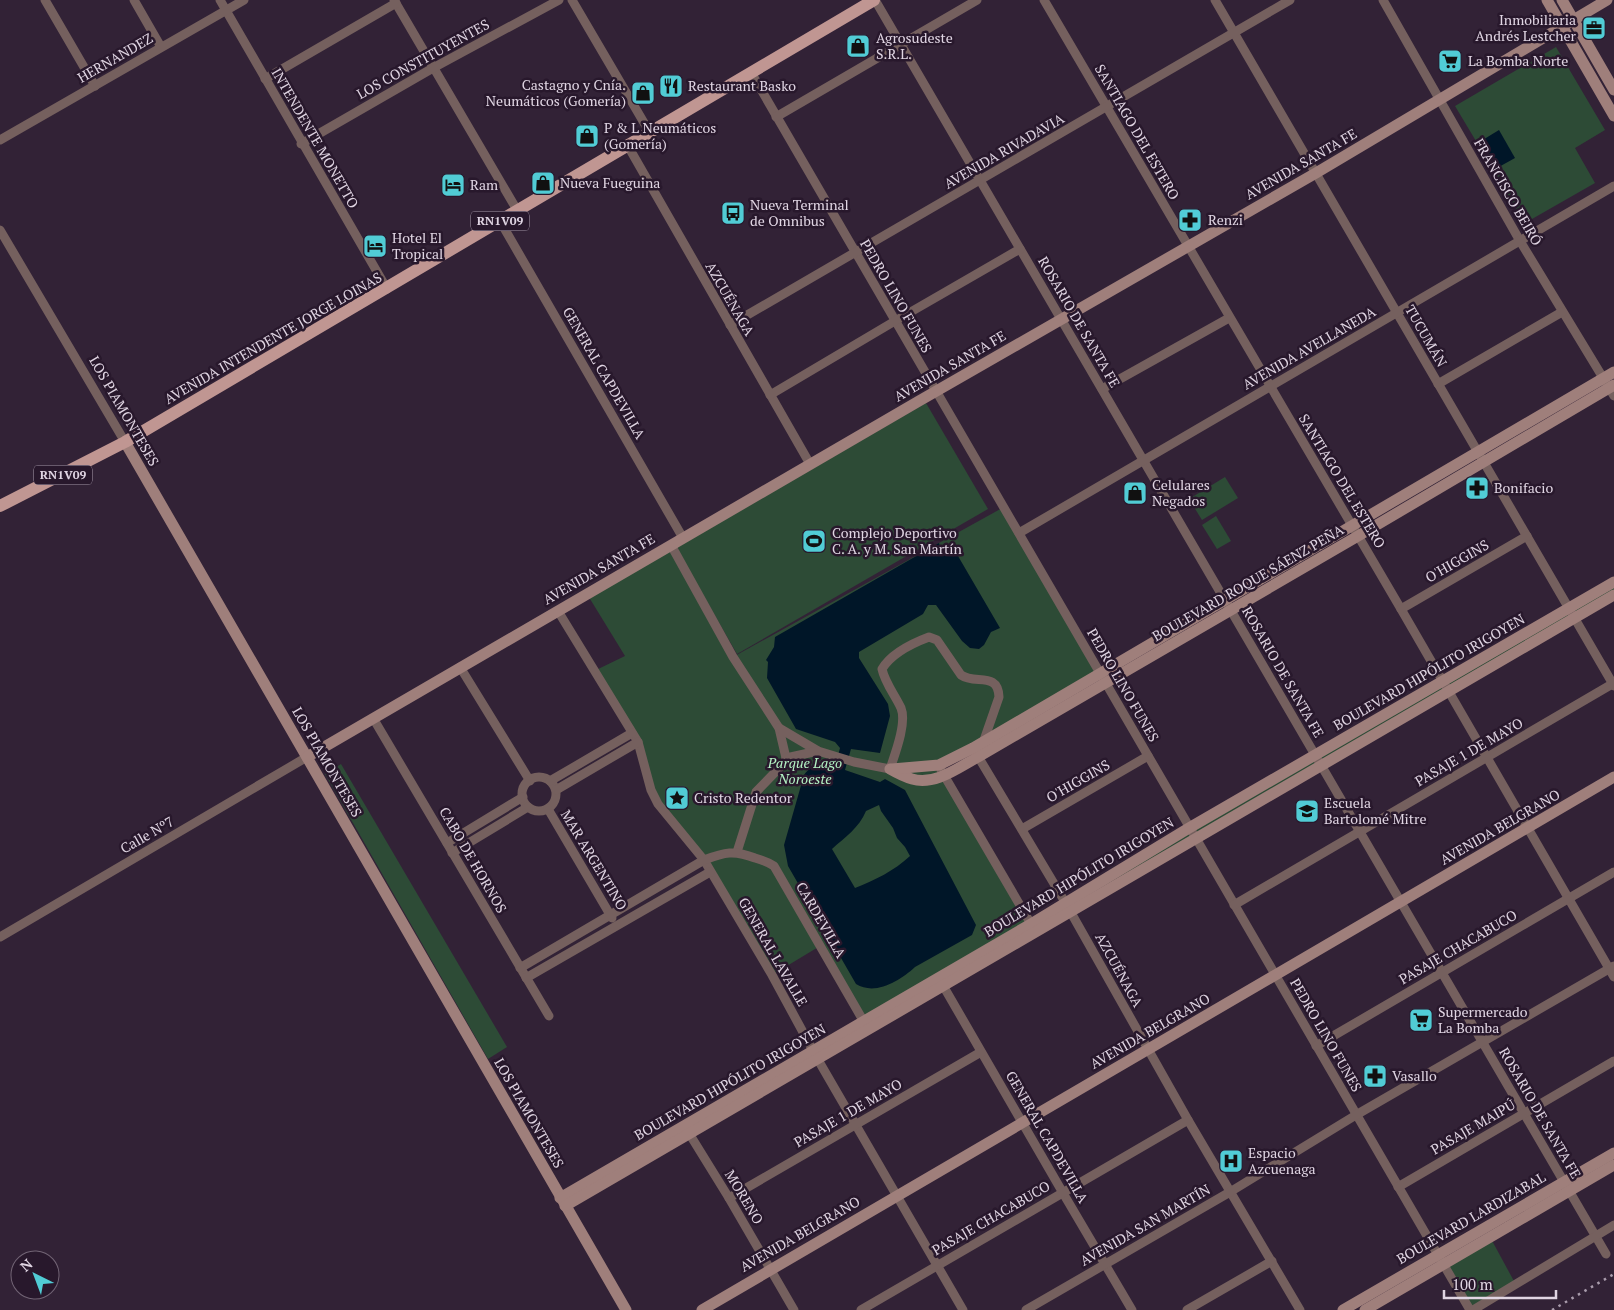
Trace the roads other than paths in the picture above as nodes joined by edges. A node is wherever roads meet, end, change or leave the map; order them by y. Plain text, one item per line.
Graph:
1 (45, 0) edge
2 (134, 0) edge
3 (220, 0) edge
4 (244, 0) edge
5 (559, 0) edge
6 (572, 0) edge
7 (875, 0) edge
8 (977, 0) edge
9 (1044, 0) edge
10 (1215, 0) edge
11 (1290, 0) edge
12 (1383, 0) edge
13 (1547, 0) edge
14 (1562, 0) edge
15 (1607, 0) edge
16 (395, 2) edge
17 (226, 10) junction
18 (1573, 20) junction
19 (1562, 26) junction
20 (1235, 34) junction
21 (901, 44) junction
22 (161, 47) junction
23 (433, 68) junction
24 (752, 74) junction
25 (265, 79) junction
26 (95, 86) junction
27 (1614, 90) edge
28 (1440, 100) junction
29 (1108, 107) junction
30 (1614, 116) edge
31 (776, 117) junction
32 (650, 133) junction
33 (0, 140) edge
34 (301, 144) junction
35 (628, 146) junction
36 (1316, 173) junction
37 (980, 181) junction
38 (1614, 186) edge
39 (517, 210) junction
40 (500, 221) junction
41 (0, 230) edge
42 (1520, 241) junction
43 (1187, 246) junction
44 (1020, 249) junction
45 (855, 252) junction
46 (387, 289) junction
47 (1397, 312) junction
48 (1562, 312) junction
49 (1229, 318) junction
50 (1061, 319) junction
51 (895, 321) junction
52 (730, 325) junction
53 (1438, 384) junction
54 (1611, 384) edge
55 (1270, 387) junction
56 (1102, 389) junction
57 (935, 392) junction
58 (770, 395) junction
59 (125, 442) junction
60 (1478, 452) junction
61 (1143, 460) junction
62 (1484, 462) junction
63 (810, 464) junction
64 (0, 506) edge
65 (1352, 526) junction
66 (1019, 533) junction
67 (1358, 536) junction
68 (1526, 536) junction
69 (683, 538) junction
70 (671, 545) junction
71 (1614, 582) edge
72 (1614, 595) edge
73 (1228, 606) junction
74 (1401, 609) junction
75 (558, 611) junction
76 (1572, 613) junction
77 (460, 668) junction
78 (1100, 673) junction
79 (1106, 684) junction
80 (1614, 684) edge
81 (1446, 686) junction
82 (373, 718) junction
83 (779, 728) junction
84 (632, 733) junction
85 (638, 742) junction
86 (978, 750) junction
87 (818, 751) junction
88 (1315, 755) junction
89 (1148, 756) junction
90 (307, 757) junction
91 (786, 758) junction
92 (1486, 759) junction
93 (1322, 766) junction
94 (890, 770) junction
95 (941, 770) junction
96 (1614, 777) edge
97 (530, 781) junction
98 (550, 781) junction
99 (556, 790) junction
100 (523, 797) junction
101 (528, 807) junction
102 (548, 809) junction
103 (1189, 828) junction
104 (1528, 828) junction
105 (1022, 829) junction
106 (1360, 832) junction
107 (1196, 839) junction
108 (447, 843) junction
109 (737, 852) junction
110 (452, 853) junction
111 (704, 860) junction
112 (710, 872) junction
113 (1614, 872) edge
114 (1569, 898) junction
115 (1401, 902) junction
116 (1234, 905) junction
117 (1067, 907) junction
118 (610, 915) junction
119 (1031, 924) junction
120 (616, 925) junction
121 (0, 937) edge
122 (520, 968) junction
123 (1612, 971) edge
124 (1442, 972) junction
125 (1276, 975) junction
126 (526, 978) junction
127 (941, 981) junction
128 (549, 1016) dead end
129 (864, 1022) junction
130 (1483, 1042) junction
131 (1316, 1046) junction
132 (1148, 1049) junction
133 (981, 1052) junction
134 (815, 1054) junction
135 (1614, 1061) edge
136 (1524, 1114) junction
137 (1356, 1115) junction
138 (1188, 1120) junction
139 (1022, 1124) junction
140 (856, 1125) junction
141 (686, 1129) junction
142 (1614, 1153) edge
143 (1614, 1165) edge
144 (1398, 1186) junction
145 (1567, 1187) junction
146 (1230, 1192) junction
147 (1062, 1193) junction
148 (898, 1195) junction
149 (729, 1198) junction
150 (562, 1202) junction
151 (1614, 1225) edge
152 (1595, 1235) junction
153 (1606, 1254) dead end
154 (1440, 1260) junction
155 (1272, 1261) junction
156 (1104, 1264) junction
157 (938, 1265) junction
158 (770, 1269) junction
159 (626, 1310) edge
160 (702, 1310) edge
161 (794, 1310) edge
162 (861, 1310) edge
163 (963, 1310) edge
164 (1026, 1310) edge
165 (1132, 1310) edge
166 (1187, 1310) edge
167 (1300, 1310) edge
168 (1343, 1310) edge
169 (1365, 1310) edge
170 (1471, 1310) edge

1 - 26 street
2 - 22 street
3 - 17 street, INTENDENTE MONETTO
4 - 17 street, HERNANDEZ
5 - 23 street, LOS CONSTITUYENTES
6 - 32 street
7 - 21 street, ROSARIO DE SANTA FE
7 - 24 main road, AVENIDA INTENDENTE JORGE LOINAS / RN1V09
8 - 21 street
9 - 29 street, SANTIAGO DEL ESTERO
10 - 20 street, TUCUMÁN
11 - 20 street, AVENIDA RIVADAVIA
12 - 28 street, FRANCISCO BEIRÓ
13 - 19 street
14 - 18 street
15 - 18 street, AVENIDA SANTA FE
16 - 23 street
16 - 25 street
17 - 22 street, HERNANDEZ
17 - 25 street, INTENDENTE MONETTO
18 - 19 street, AVENIDA SANTA FE
18 - 27 street
19 - 28 street, AVENIDA SANTA FE
19 - 30 street
20 - 29 street, AVENIDA RIVADAVIA
20 - 36 street, TUCUMÁN
21 - 31 street
21 - 37 street, ROSARIO DE SANTA FE
22 - 26 street, HERNANDEZ
23 - 34 street, LOS CONSTITUYENTES
23 - 39 street
24 - 31 street, PEDRO LINO FUNES
24 - 32 main road, AVENIDA INTENDENTE JORGE LOINAS / RN1V09
25 - 34 street, INTENDENTE MONETTO
26 - 33 street, HERNANDEZ
28 - 36 street, AVENIDA SANTA FE
28 - 42 street, FRANCISCO BEIRÓ
29 - 37 street, AVENIDA RIVADAVIA
29 - 43 street, SANTIAGO DEL ESTERO
31 - 45 street, PEDRO LINO FUNES
32 - 35 main road, AVENIDA INTENDENTE JORGE LOINAS / RN1V09
34 - 46 street, INTENDENTE MONETTO
35 - 39 main road, AVENIDA INTENDENTE JORGE LOINAS / RN1V09
35 - 52 street, AZCUÉNAGA
36 - 43 street, AVENIDA SANTA FE
36 - 47 street, TUCUMÁN
37 - 44 street, ROSARIO DE SANTA FE
37 - 45 street, AVENIDA RIVADAVIA
38 - 42 street, AVENIDA AVELLANEDA
39 - 40 main road, AVENIDA INTENDENTE JORGE LOINAS / RN1V09
40 - 46 main road, AVENIDA INTENDENTE JORGE LOINAS / RN1V09
40 - 69 street, GENERAL CAPDEVILLA
41 - 59 street, LOS PIAMONTESES
42 - 47 street, AVENIDA AVELLANEDA
42 - 48 street, FRANCISCO BEIRÓ
43 - 49 street, SANTIAGO DEL ESTERO
43 - 50 street, AVENIDA SANTA FE
44 - 50 street, ROSARIO DE SANTA FE
44 - 51 street
45 - 51 street, PEDRO LINO FUNES
45 - 52 street, AVENIDA RIVADAVIA
46 - 59 main road, AVENIDA INTENDENTE JORGE LOINAS / RN1V09
47 - 53 street, TUCUMÁN
47 - 55 street, AVENIDA AVELLANEDA
48 - 53 street
48 - 54 street, FRANCISCO BEIRÓ
49 - 55 street, SANTIAGO DEL ESTERO
49 - 56 street
50 - 56 street, ROSARIO DE SANTA FE
50 - 57 street, AVENIDA SANTA FE
51 - 57 street, PEDRO LINO FUNES
51 - 58 street
52 - 58 street, AZCUÉNAGA
53 - 60 street, TUCUMÁN
54 - 60 street, BOULEVARD ROQUE SÁENZ PEÑA
54 - 62 street, BOULEVARD ROQUE SÁENZ PEÑA
55 - 61 street, AVENIDA AVELLANEDA
55 - 65 street, SANTIAGO DEL ESTERO
56 - 61 street, ROSARIO DE SANTA FE
57 - 63 street, AVENIDA SANTA FE
57 - 66 street, PEDRO LINO FUNES
58 - 63 street, AZCUÉNAGA
59 - 64 main road, RN1V09
59 - 90 street, LOS PIAMONTESES
60 - 62 street, TUCUMÁN
60 - 65 street, BOULEVARD ROQUE SÁENZ PEÑA
61 - 66 street, AVENIDA AVELLANEDA
61 - 73 street, ROSARIO DE SANTA FE
62 - 67 street, BOULEVARD ROQUE SÁENZ PEÑA
62 - 68 street, TUCUMÁN
63 - 69 street, AVENIDA SANTA FE
65 - 67 street, SANTIAGO DEL ESTERO
65 - 73 street, BOULEVARD ROQUE SÁENZ PEÑA
66 - 78 street, PEDRO LINO FUNES
67 - 73 street, BOULEVARD ROQUE SÁENZ PEÑA
67 - 74 street, SANTIAGO DEL ESTERO
68 - 74 street, O'HIGGINS
68 - 76 street, TUCUMÁN
69 - 70 street, AVENIDA SANTA FE
70 - 75 street, AVENIDA SANTA FE
70 - 83 street
71 - 76 street, BOULEVARD HIPÓLITO IRIGOYEN
72 - 76 street, BOULEVARD HIPÓLITO IRIGOYEN
73 - 78 street, BOULEVARD ROQUE SÁENZ PEÑA
73 - 79 street, BOULEVARD ROQUE SÁENZ PEÑA
73 - 88 street, ROSARIO DE SANTA FE
74 - 81 street, SANTIAGO DEL ESTERO
75 - 77 street, AVENIDA SANTA FE
75 - 84 street, GENERAL LAVALLE
76 - 80 street, TUCUMÁN
76 - 81 street, BOULEVARD HIPÓLITO IRIGOYEN
77 - 82 street, AVENIDA SANTA FE
77 - 97 street
78 - 79 street, PEDRO LINO FUNES
78 - 86 street, BOULEVARD ROQUE SÁENZ PEÑA
79 - 86 street, BOULEVARD ROQUE SÁENZ PEÑA
79 - 89 street, PEDRO LINO FUNES
80 - 92 street, PASAJE 1 DE MAYO
81 - 88 street, BOULEVARD HIPÓLITO IRIGOYEN
81 - 92 street, SANTIAGO DEL ESTERO
81 - 93 street, BOULEVARD HIPÓLITO IRIGOYEN
82 - 90 street, AVENIDA SANTA FE
82 - 108 street, CABO DE HORNOS
83 - 87 street, BOULEVARD ROQUE SÁENZ PEÑA
83 - 91 street
84 - 85 street, GENERAL LAVALLE
84 - 98 street
85 - 99 street
85 - 111 street, GENERAL LAVALLE
86 - 94 street
86 - 95 street, BOULEVARD ROQUE SÁENZ PEÑA
86 - 105 street, AZCUÉNAGA
87 - 91 street
87 - 94 street, BOULEVARD ROQUE SÁENZ PEÑA
88 - 93 street, ROSARIO DE SANTA FE
88 - 103 street, BOULEVARD HIPÓLITO IRIGOYEN
89 - 103 street, PEDRO LINO FUNES
89 - 105 street, O'HIGGINS
90 - 121 street, Calle Nº7
90 - 150 street, LOS PIAMONTESES
91 - 109 street
92 - 104 street, SANTIAGO DEL ESTERO
92 - 106 street, PASAJE 1 DE MAYO
93 - 106 street, ROSARIO DE SANTA FE
93 - 107 street, BOULEVARD HIPÓLITO IRIGOYEN
94 - 95 street, BOULEVARD ROQUE SÁENZ PEÑA
95 - 119 street
96 - 104 street, AVENIDA BELGRANO
97 - 98 street
97 - 100 street
98 - 99 street
99 - 102 street
100 - 101 street
100 - 108 street
101 - 102 street
101 - 110 street
102 - 118 street, MAR ARGENTINO
103 - 107 street, PEDRO LINO FUNES
103 - 117 street, BOULEVARD HIPÓLITO IRIGOYEN
104 - 114 street, SANTIAGO DEL ESTERO
104 - 115 street, AVENIDA BELGRANO
105 - 117 street, AZCUÉNAGA
106 - 115 street, ROSARIO DE SANTA FE
106 - 116 street, PASAJE 1 DE MAYO
107 - 116 street, PEDRO LINO FUNES
107 - 117 street, BOULEVARD HIPÓLITO IRIGOYEN
108 - 110 street, CABO DE HORNOS
109 - 111 street
109 - 129 street, CARDEVILLA
110 - 122 street, CABO DE HORNOS
111 - 112 street, GENERAL LAVALLE
111 - 118 street
112 - 120 street
112 - 134 street, GENERAL LAVALLE
113 - 114 street, PASAJE CHACABUCO
114 - 123 street, SANTIAGO DEL ESTERO
114 - 124 street, PASAJE CHACABUCO
115 - 124 street, ROSARIO DE SANTA FE
115 - 125 street, AVENIDA BELGRANO
116 - 125 street, PEDRO LINO FUNES
117 - 119 street, BOULEVARD HIPÓLITO IRIGOYEN
117 - 127 street, BOULEVARD HIPÓLITO IRIGOYEN
117 - 132 street, AZCUÉNAGA
118 - 120 street, MAR ARGENTINO
118 - 122 street
119 - 127 street, BOULEVARD HIPÓLITO IRIGOYEN
120 - 126 street
122 - 126 street, CABO DE HORNOS
123 - 130 street, AVENIDA SAN MARTÍN
124 - 130 street, ROSARIO DE SANTA FE
124 - 131 street, PASAJE CHACABUCO
125 - 131 street, PEDRO LINO FUNES
125 - 132 street, AVENIDA BELGRANO
126 - 128 street, CABO DE HORNOS
127 - 129 street, BOULEVARD HIPÓLITO IRIGOYEN
127 - 133 street, GENERAL CAPDEVILLA
127 - 134 street, BOULEVARD HIPÓLITO IRIGOYEN
129 - 134 street, BOULEVARD HIPÓLITO IRIGOYEN
130 - 136 street, ROSARIO DE SANTA FE
130 - 137 street, AVENIDA SAN MARTÍN
131 - 137 street, PEDRO LINO FUNES
132 - 138 street, AZCUÉNAGA
132 - 139 street, AVENIDA BELGRANO
133 - 139 street, GENERAL CAPDEVILLA
133 - 140 street, PASAJE 1 DE MAYO
134 - 140 street, GENERAL LAVALLE
134 - 141 street, BOULEVARD HIPÓLITO IRIGOYEN
135 - 136 street, PASAJE MAIPÚ
136 - 144 street, PASAJE MAIPÚ
136 - 145 street, ROSARIO DE SANTA FE
137 - 144 street, PEDRO LINO FUNES
137 - 146 street, AVENIDA SAN MARTÍN
138 - 146 street, AZCUÉNAGA
138 - 147 street, PASAJE CHACABUCO
139 - 147 street, GENERAL CAPDEVILLA
139 - 148 street, AVENIDA BELGRANO
140 - 148 street, GENERAL LAVALLE
140 - 149 street, PASAJE 1 DE MAYO
141 - 149 street, MORENO
141 - 150 street, BOULEVARD HIPÓLITO IRIGOYEN
142 - 145 street, BOULEVARD LARDIZABAL
143 - 145 street, BOULEVARD LARDIZABAL
144 - 154 street, PEDRO LINO FUNES
145 - 152 street, ROSARIO DE SANTA FE
145 - 154 street, BOULEVARD LARDIZABAL
146 - 155 street, AZCUÉNAGA
146 - 156 street, AVENIDA SAN MARTÍN
147 - 156 street, GENERAL CAPDEVILLA
147 - 157 street, PASAJE CHACABUCO
148 - 157 street, GENERAL LAVALLE
148 - 158 street, AVENIDA BELGRANO
149 - 158 street, MORENO
150 - 159 street, LOS PIAMONTESES
151 - 152 street
152 - 153 street, ROSARIO DE SANTA FE
152 - 170 street
154 - 168 street, BOULEVARD LARDIZABAL
154 - 169 street, BOULEVARD LARDIZABAL
154 - 170 street, PEDRO LINO FUNES
155 - 166 street
155 - 167 street, AZCUÉNAGA
156 - 164 street, AVENIDA SAN MARTÍN
156 - 165 street, GENERAL CAPDEVILLA
157 - 162 street, PASAJE CHACABUCO
157 - 163 street, GENERAL LAVALLE
158 - 160 street, AVENIDA BELGRANO
158 - 161 street, MORENO

